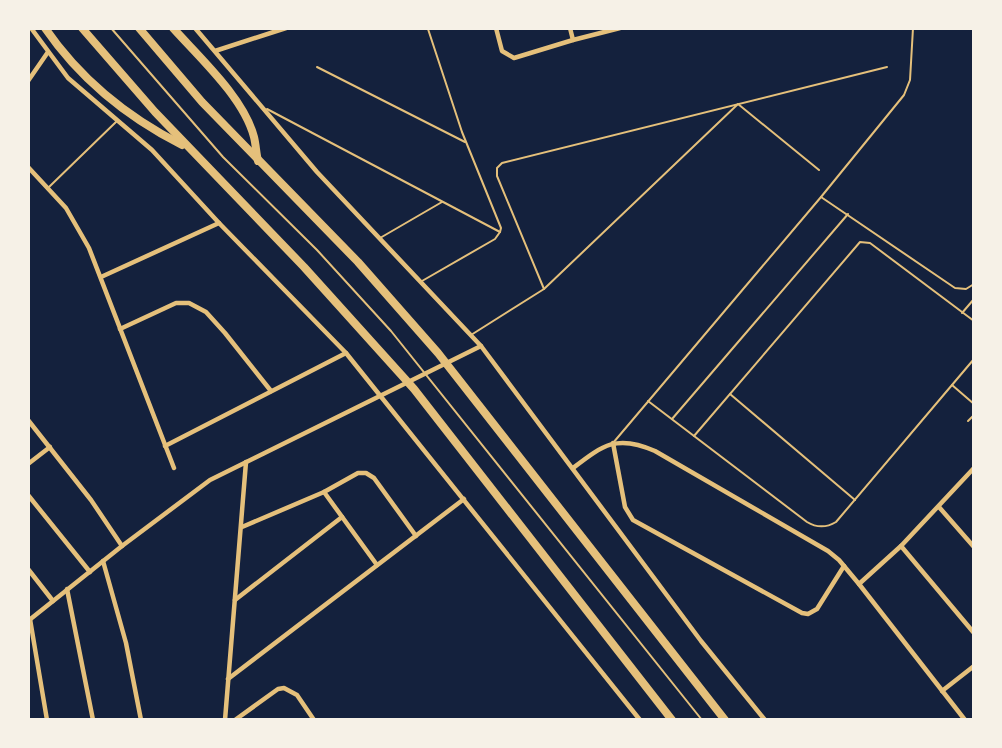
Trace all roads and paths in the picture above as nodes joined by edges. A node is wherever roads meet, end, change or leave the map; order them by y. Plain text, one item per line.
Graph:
1 (32, 28) edge
2 (45, 28) edge
3 (82, 28) edge
4 (111, 28) edge
5 (139, 28) edge
6 (173, 28) edge
7 (195, 28) edge
8 (286, 28) edge
9 (495, 28) edge
10 (570, 28) edge
11 (620, 28) edge
12 (913, 28) edge
13 (429, 29) edge
14 (573, 40) junction
15 (215, 51) junction
16 (48, 52) junction
17 (317, 67) dead end
18 (887, 67) dead end
19 (28, 81) edge
20 (738, 104) junction
21 (260, 106) junction
22 (118, 120) junction
23 (465, 142) junction
24 (189, 148) junction
25 (258, 161) junction
26 (28, 168) edge
27 (819, 170) dead end
28 (48, 188) junction
29 (821, 197) junction
30 (442, 202) junction
31 (848, 213) junction
32 (219, 224) junction
33 (500, 232) junction
34 (380, 238) junction
35 (101, 277) junction
36 (422, 282) junction
37 (974, 284) edge
38 (544, 289) junction
39 (974, 299) edge
40 (962, 313) junction
41 (974, 321) edge
42 (120, 329) junction
43 (471, 335) junction
44 (482, 346) junction
45 (346, 353) junction
46 (974, 359) edge
47 (952, 385) junction
48 (271, 391) junction
49 (730, 394) junction
50 (381, 397) junction
51 (647, 400) junction
52 (974, 405) edge
53 (974, 415) edge
54 (672, 419) junction
55 (28, 420) edge
56 (968, 421) dead end
57 (694, 436) junction
58 (613, 443) junction
59 (165, 446) junction
60 (50, 447) junction
61 (246, 462) junction
62 (28, 464) edge
63 (174, 468) dead end
64 (573, 468) junction
65 (974, 468) edge
66 (324, 492) junction
67 (28, 495) edge
68 (464, 499) junction
69 (855, 500) junction
70 (939, 507) junction
71 (342, 516) junction
72 (242, 527) junction
73 (416, 536) junction
74 (122, 546) junction
75 (901, 546) junction
76 (974, 547) edge
77 (104, 561) junction
78 (377, 565) junction
79 (844, 566) junction
80 (28, 569) edge
81 (90, 572) junction
82 (859, 584) junction
83 (67, 589) junction
84 (235, 600) junction
85 (53, 601) junction
86 (29, 620) edge
87 (974, 633) edge
88 (974, 666) edge
89 (228, 679) junction
90 (942, 691) junction
91 (48, 720) edge
92 (93, 720) edge
93 (141, 720) edge
94 (225, 720) edge
95 (235, 720) edge
96 (314, 720) edge
97 (640, 720) edge
98 (672, 720) edge
99 (702, 720) edge
100 (725, 720) edge
101 (765, 720) edge
102 (965, 720) edge

1 - 16 street
2 - 24 highway
3 - 24 highway
4 - 99 lane
5 - 25 highway
6 - 25 highway
7 - 15 street
8 - 15 street
9 - 14 street
10 - 14 street
11 - 14 street
12 - 29 lane
13 - 23 lane
15 - 21 street
16 - 19 street
16 - 22 street
17 - 23 lane
18 - 20 lane
20 - 27 lane
20 - 38 lane
20 - 38 lane
21 - 30 lane
21 - 34 street
22 - 28 lane
22 - 32 street
23 - 33 lane
24 - 98 highway
25 - 100 highway
26 - 28 street
28 - 35 street
29 - 31 lane
29 - 51 lane
30 - 33 lane
30 - 34 lane
31 - 37 lane
31 - 54 lane
32 - 35 street
32 - 45 street
33 - 36 lane
34 - 36 street
35 - 42 street
36 - 43 street
38 - 43 lane
39 - 40 lane
40 - 41 lane
40 - 49 lane
42 - 48 street
42 - 59 street
43 - 44 street
44 - 50 street
44 - 64 street
45 - 48 street
45 - 50 street
46 - 47 lane
47 - 52 lane
47 - 69 lane
48 - 59 street
49 - 57 lane
49 - 69 lane
50 - 61 street
50 - 68 street
51 - 54 lane
51 - 58 lane
53 - 56 lane
54 - 57 lane
55 - 60 street
57 - 69 lane
58 - 64 street
58 - 79 street
58 - 79 street
59 - 63 street
60 - 62 street
60 - 74 street
61 - 72 street
61 - 74 street
64 - 101 street
65 - 70 street
66 - 71 street
66 - 72 street
66 - 73 street
67 - 81 street
68 - 73 street
68 - 97 street
70 - 75 street
70 - 76 street
71 - 78 street
71 - 84 street
72 - 84 street
73 - 78 street
74 - 77 street
75 - 82 street
75 - 87 street
77 - 81 street
77 - 93 street
78 - 89 street
79 - 82 street
80 - 85 street
81 - 83 street
82 - 90 street
83 - 85 street
83 - 92 street
84 - 89 street
85 - 86 street
86 - 91 street
88 - 90 street
89 - 94 street
90 - 102 street
95 - 96 street

